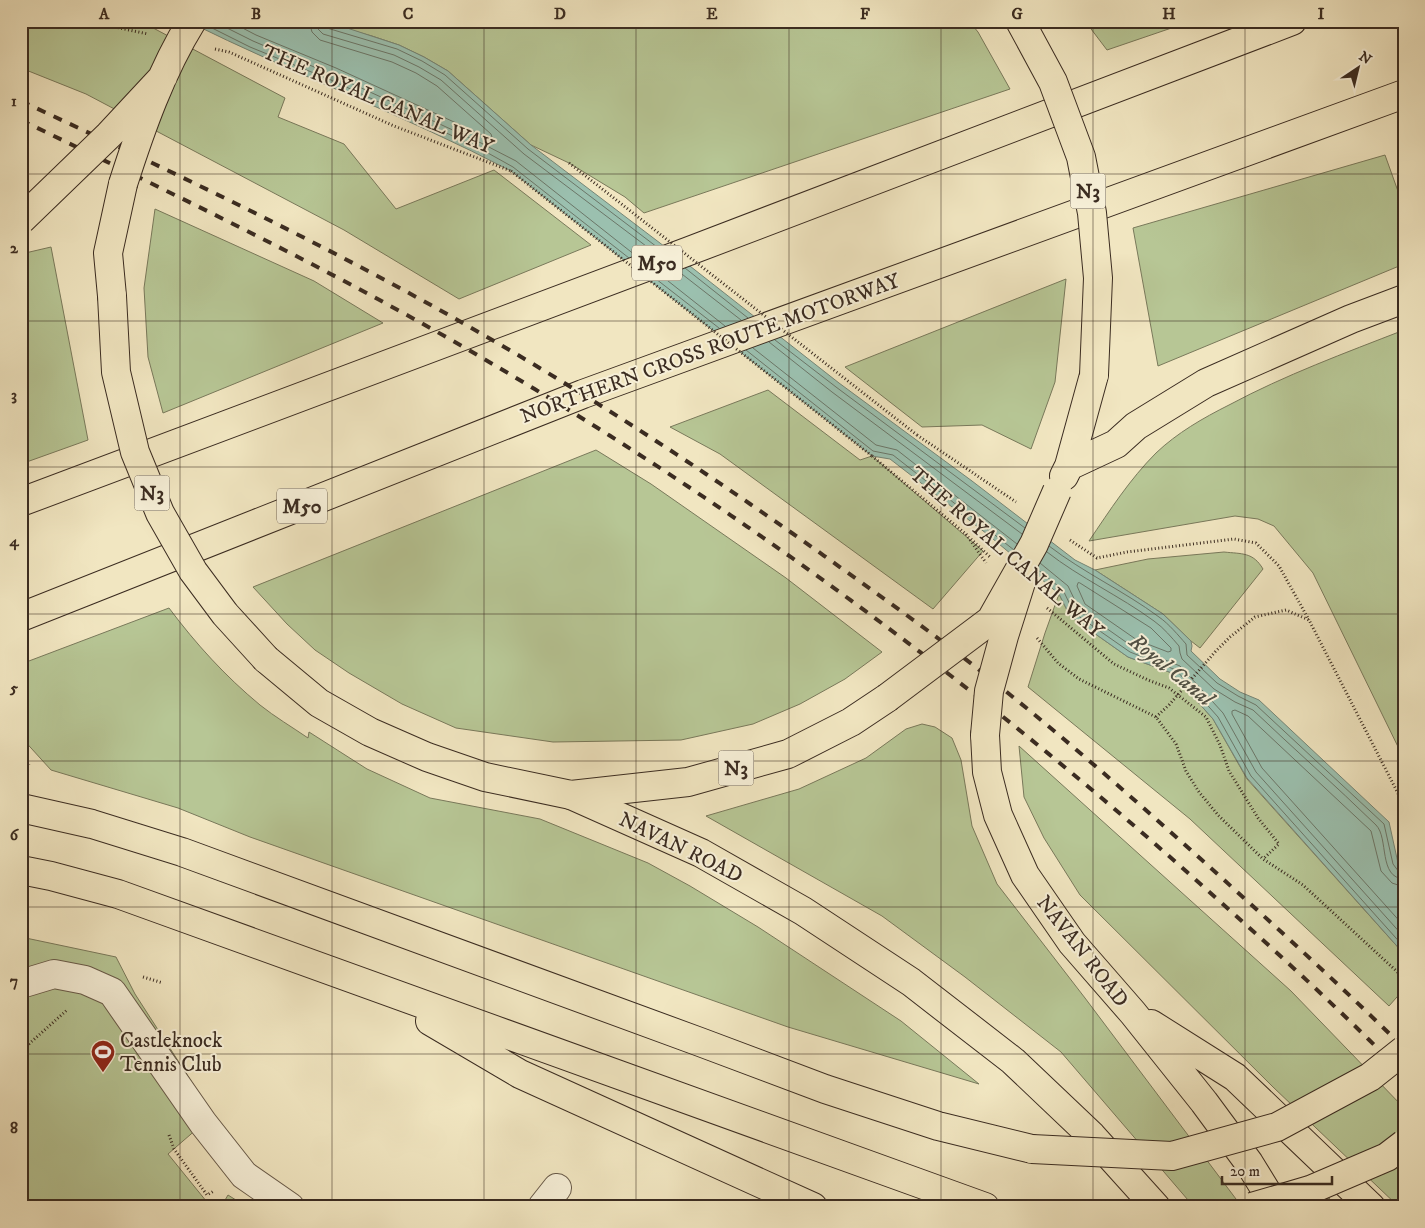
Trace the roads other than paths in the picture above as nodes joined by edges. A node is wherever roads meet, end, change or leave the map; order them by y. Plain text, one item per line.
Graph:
1 (192, 21) edge
2 (1020, 21) edge
3 (1292, 21) edge
4 (164, 77) junction
5 (1404, 94) edge
6 (21, 220) edge
7 (1404, 298) edge
8 (1069, 466) junction
9 (21, 502) edge
10 (1034, 544) junction
11 (21, 617) edge
12 (571, 795) junction
13 (21, 808) edge
14 (21, 870) edge
15 (21, 984) edge
16 (372, 987) junction
17 (1133, 1013) junction
18 (1404, 1050) edge
19 (1404, 1144) edge
20 (290, 1207) edge
21 (813, 1207) edge
22 (986, 1207) edge
23 (1156, 1207) edge
24 (1252, 1207) edge
25 (1276, 1207) edge
26 (1371, 1207) edge

1 - 4 main road, N3, bridge
2 - 8 main road, N3, bridge
3 - 9 main road, M50
4 - 6 main road, bridge
4 - 12 main road, N3, bridge
5 - 11 main road, NORTHERN CROSS ROUTE MOTORWAY / M50
7 - 8 main road
8 - 10 main road, N3, bridge
10 - 12 main road, N3, bridge
10 - 17 main road, NAVAN ROAD, bridge
12 - 23 main road, NAVAN ROAD
13 - 18 main road, bridge
14 - 16 main road
15 - 20 street
16 - 21 main road
16 - 22 main road
17 - 25 main road, NAVAN ROAD
17 - 26 main road
19 - 24 main road, bridge

